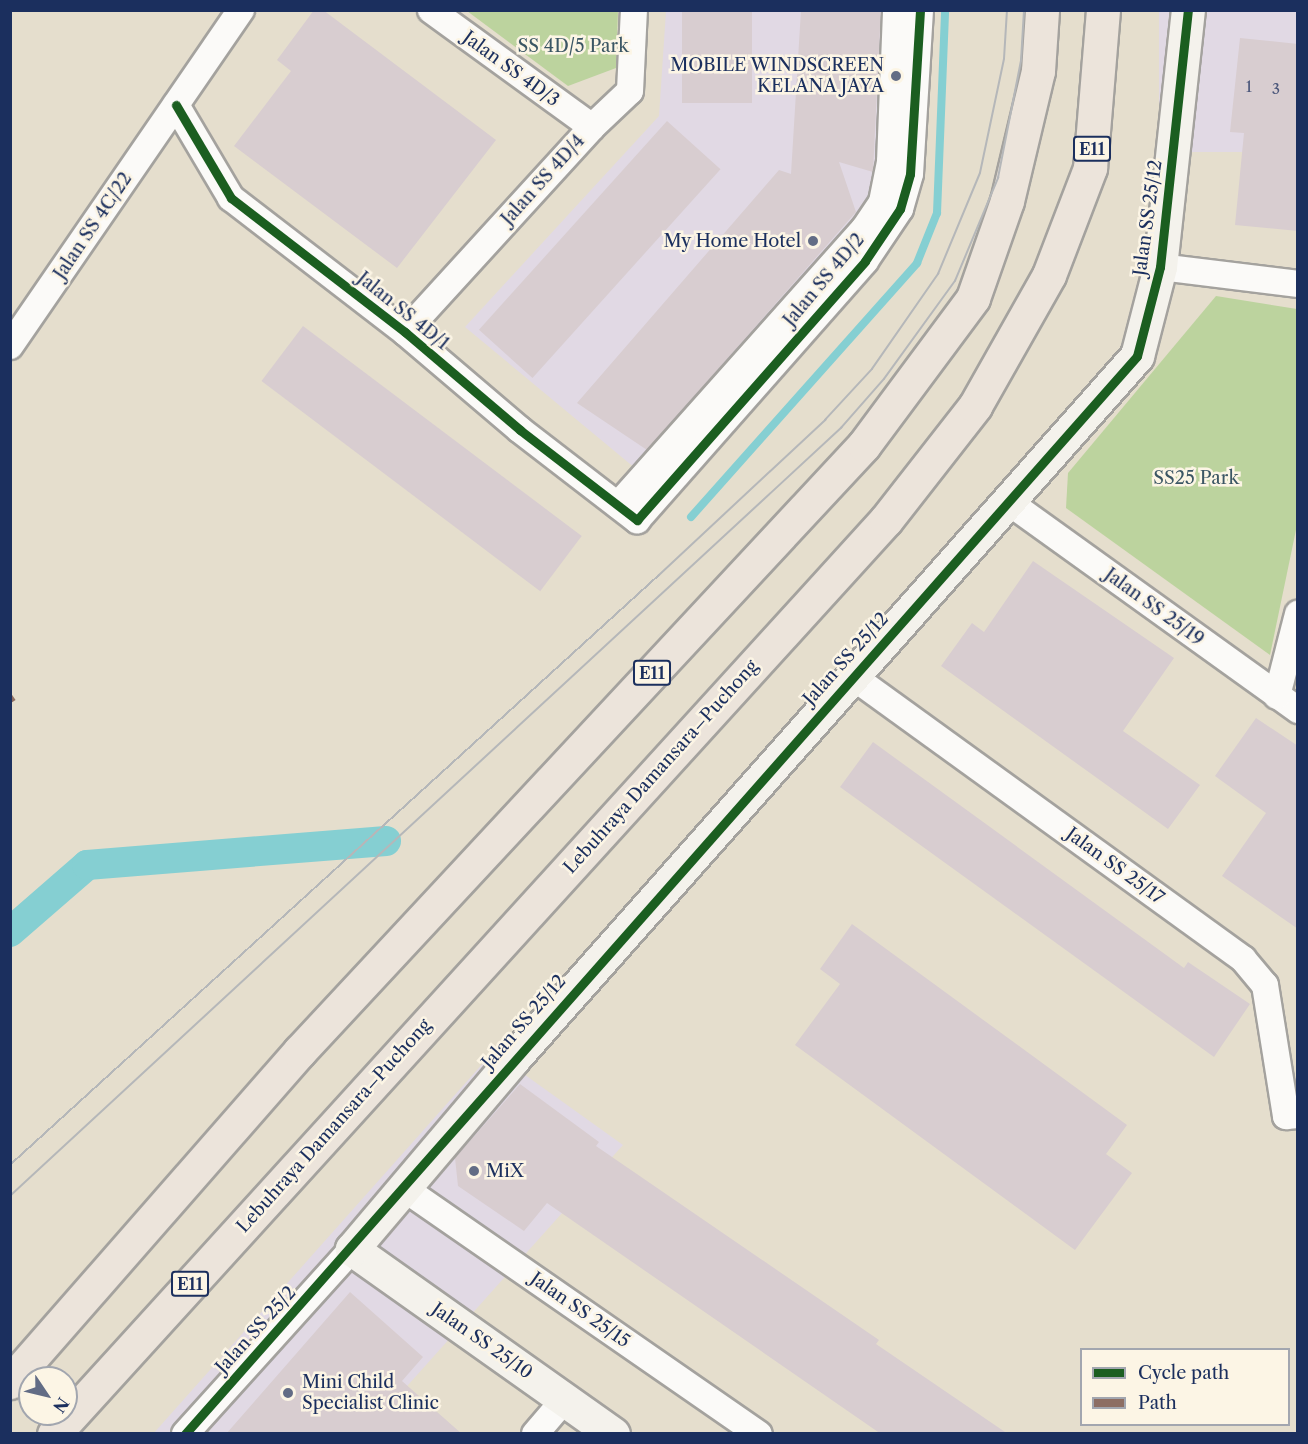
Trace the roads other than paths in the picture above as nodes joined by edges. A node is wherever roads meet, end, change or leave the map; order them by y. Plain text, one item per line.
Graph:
1 (241, 10) edge
2 (431, 10) edge
3 (634, 10) edge
4 (896, 10) edge
5 (920, 10) edge
6 (1042, 10) edge
7 (1188, 10) edge
8 (1104, 12) edge
9 (176, 105) junction
10 (591, 127) junction
11 (1160, 267) junction
12 (1298, 284) edge
13 (405, 332) junction
14 (10, 346) edge
15 (1010, 503) junction
16 (627, 512) junction
17 (1298, 614) edge
18 (852, 676) junction
19 (1287, 703) edge
20 (1292, 1116) edge
21 (402, 1187) junction
22 (352, 1249) junction
23 (10, 1382) edge
24 (565, 1399) junction
25 (54, 1434) edge
26 (185, 1434) edge
27 (535, 1434) edge
28 (613, 1434) edge
29 (759, 1434) edge

1 - 9 street, Jalan SS 4C/22
2 - 10 street, Jalan SS 4D/3
3 - 10 street, Jalan SS 4D/4
4 - 16 street
5 - 16 street, Jalan SS 4D/2
6 - 23 highway, E11
7 - 11 street, Jalan SS 25/12
8 - 25 highway, Lebuhraya Damansara–Puchong / E11
9 - 13 street, Jalan SS 4D/1
9 - 14 street, Jalan SS 4C/22
10 - 13 street, Jalan SS 4D/4
11 - 12 street
11 - 15 street, Jalan SS 25/12
13 - 16 street, Jalan SS 4D/1
15 - 18 street, Jalan SS 25/12
15 - 19 street, Jalan SS 25/19
17 - 19 street
18 - 20 street, Jalan SS 25/17
18 - 21 street, Jalan SS 25/12
21 - 22 street, Jalan SS 25/12
21 - 29 street, Jalan SS 25/15
22 - 24 street, Jalan SS 25/10
22 - 26 street, Jalan SS 25/2
24 - 27 street
24 - 28 street, Jalan SS 25/10

